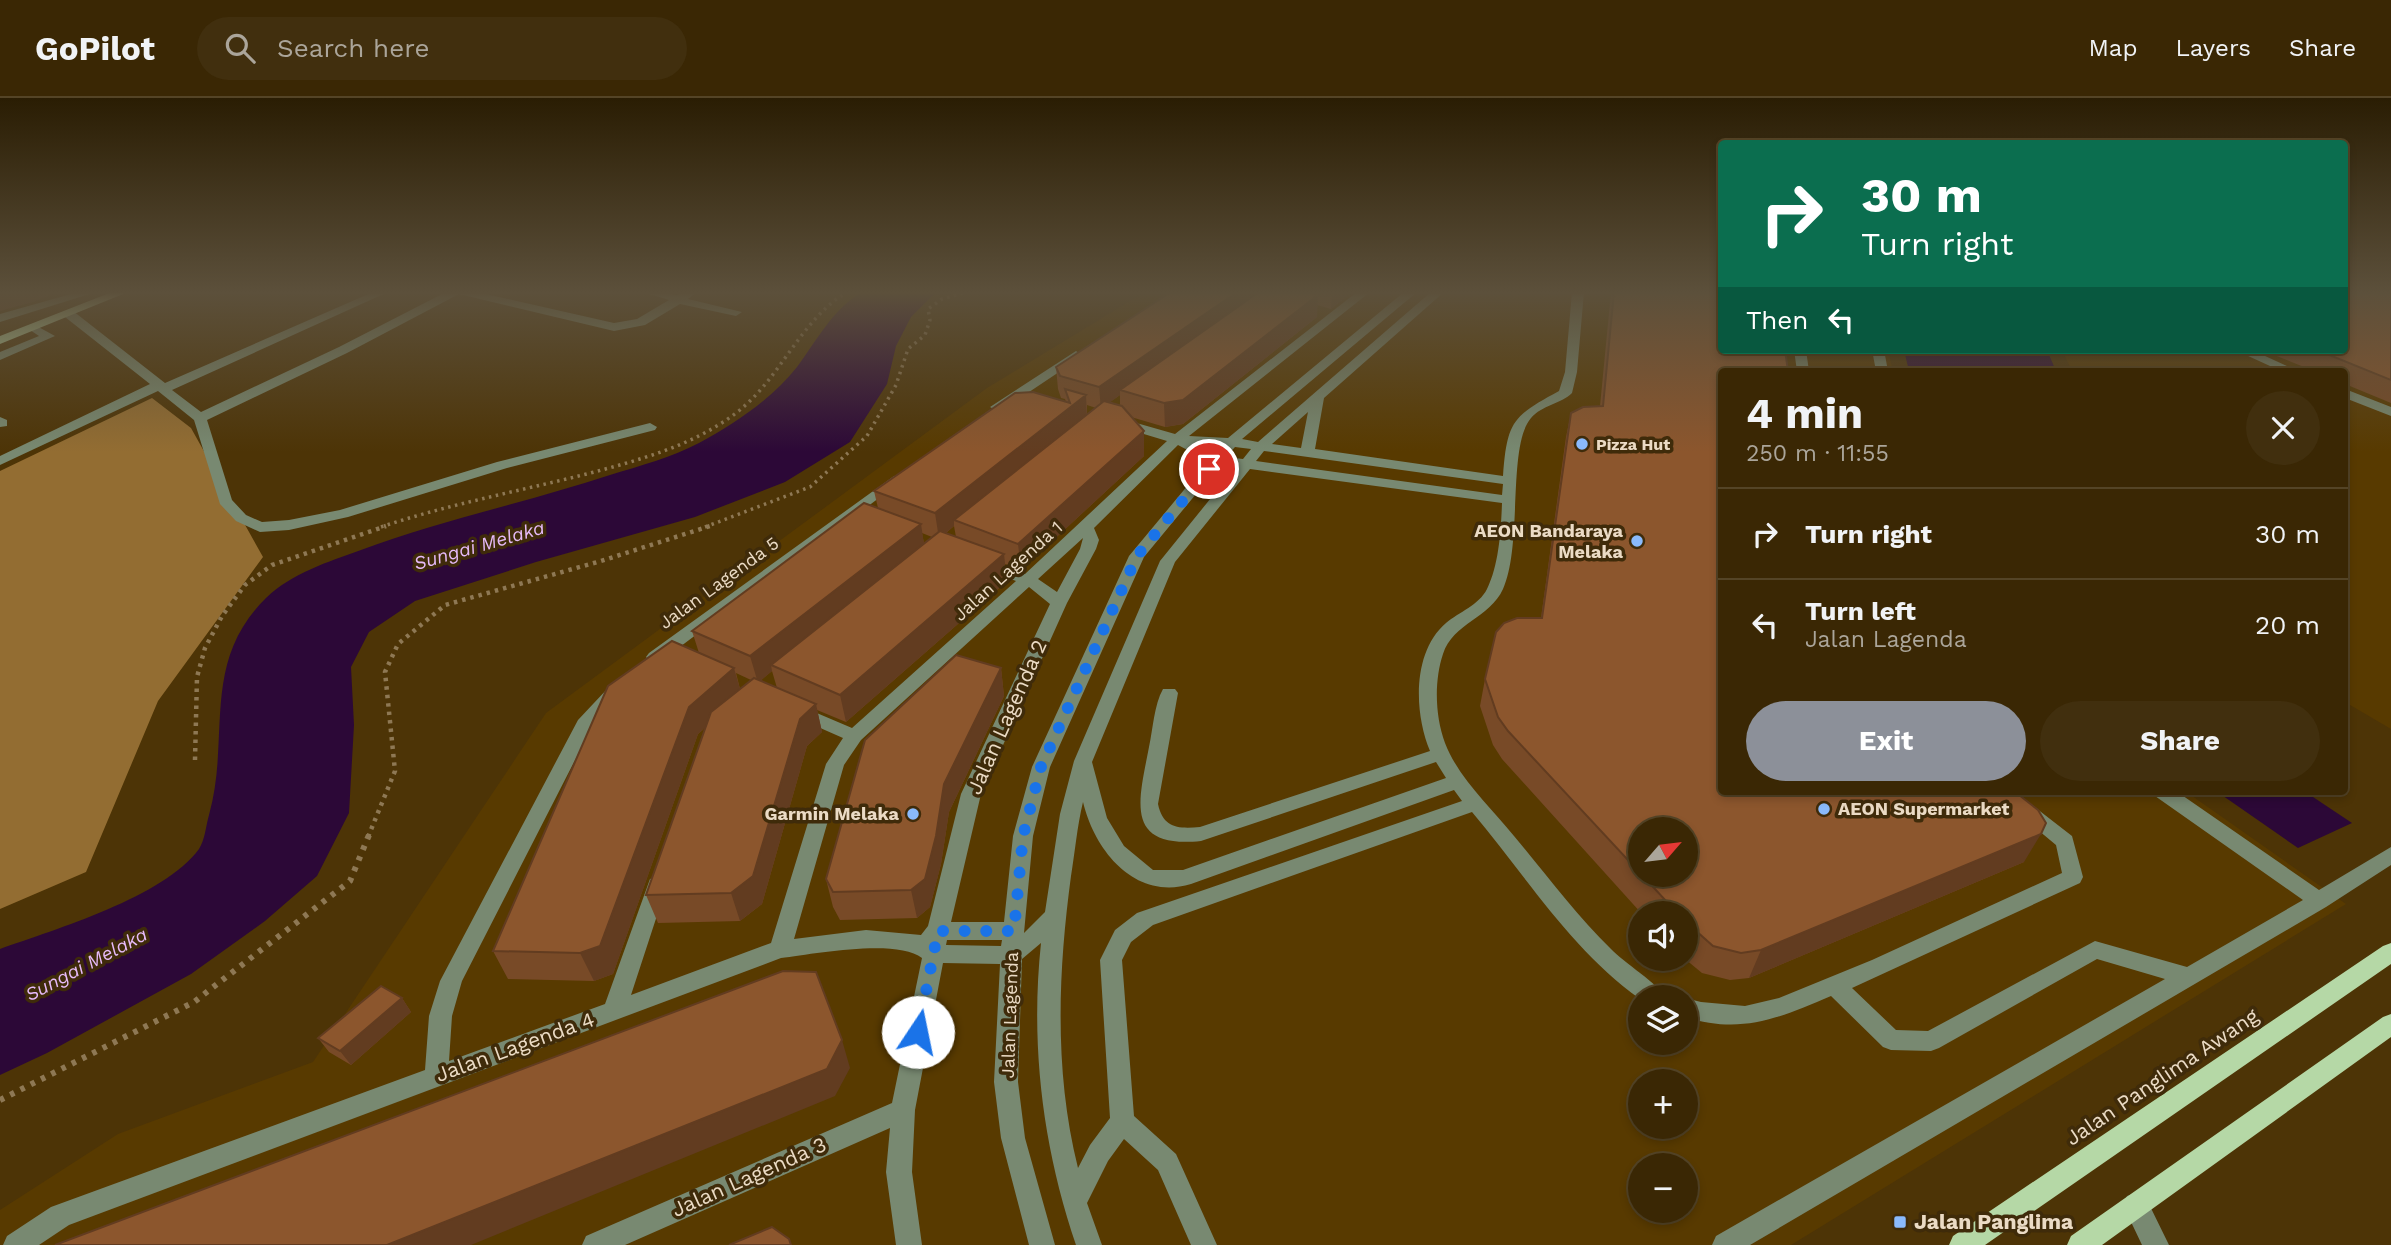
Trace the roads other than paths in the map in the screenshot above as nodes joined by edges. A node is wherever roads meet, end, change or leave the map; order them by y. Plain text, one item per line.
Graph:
1 (26, 346) edge
2 (109, 346) edge
3 (257, 346) edge
4 (352, 346) edge
5 (1091, 346) edge
6 (1290, 346) edge
7 (1347, 346) edge
8 (1376, 346) edge
9 (1573, 346) edge
10 (2251, 354) edge
11 (0, 356) edge
12 (2285, 368) edge
13 (161, 387) junction
14 (1019, 392) junction
15 (2348, 394) edge
16 (1318, 396) junction
17 (1043, 399) edge
18 (2391, 412) edge
19 (1108, 413) edge
20 (985, 416) edge
21 (200, 418) junction
22 (650, 426) dead end
23 (1177, 439) junction
24 (1231, 442) junction
25 (1261, 446) junction
26 (1307, 454) junction
27 (1216, 460) junction
28 (0, 461) edge
29 (1245, 464) junction
30 (905, 473) edge
31 (1511, 481) junction
32 (1510, 500) junction
33 (848, 513) junction
34 (871, 522) edge
35 (1086, 527) junction
36 (965, 557) edge
37 (1027, 580) junction
38 (1059, 603) junction
39 (662, 651) junction
40 (687, 662) edge
41 (1169, 693) dead end
42 (784, 706) edge
43 (854, 736) junction
44 (1440, 754) junction
45 (1083, 761) junction
46 (1458, 781) junction
47 (2006, 795) edge
48 (2168, 795) edge
49 (1477, 803) junction
50 (2391, 855) edge
51 (664, 866) edge
52 (2319, 901) junction
53 (1055, 915) junction
54 (930, 943) junction
55 (1017, 944) junction
56 (780, 949) junction
57 (2391, 952) edge
58 (1049, 974) junction
59 (2188, 976) junction
60 (1635, 985) edge
61 (1835, 986) junction
62 (614, 1010) junction
63 (1698, 1011) edge
64 (2391, 1024) edge
65 (437, 1076) junction
66 (903, 1110) junction
67 (1122, 1121) junction
68 (1073, 1202) junction
69 (2136, 1205) junction
70 (16, 1245) edge
71 (595, 1245) edge
72 (909, 1245) edge
73 (1042, 1245) edge
74 (1089, 1245) edge
75 (1204, 1245) edge
76 (1725, 1245) edge
77 (1962, 1245) edge
78 (2080, 1245) edge
79 (2156, 1245) edge

1 - 11 street
2 - 13 street
3 - 13 street
4 - 21 street
5 - 14 street
6 - 23 street, Jalan Lagenda 1
7 - 24 street, Jalan Lagenda
8 - 16 street
9 - 31 street
10 - 12 street
13 - 21 street
13 - 28 street
14 - 17 street
14 - 20 street
15 - 18 street
16 - 25 street
16 - 26 street
19 - 23 street
21 - 22 street
23 - 24 street
23 - 27 street
23 - 35 street, Jalan Lagenda 1
24 - 25 street
24 - 27 street, Jalan Lagenda
25 - 26 street
25 - 29 street
26 - 31 street
27 - 29 street
27 - 55 street, Jalan Lagenda
29 - 32 street
29 - 45 street
30 - 33 street, Jalan Lagenda 5
31 - 32 street
32 - 44 street
33 - 34 street
33 - 39 street, Jalan Lagenda 5
35 - 37 street, Jalan Lagenda 1
35 - 38 street, Jalan Lagenda 2
36 - 37 street
37 - 38 street
37 - 43 street, Jalan Lagenda 1
38 - 54 street, Jalan Lagenda 2
39 - 40 street
39 - 65 street, Jalan Lagenda 5
41 - 44 street
42 - 43 street
43 - 56 street, Jalan Lagenda 1
44 - 46 street
45 - 46 street
45 - 53 street
46 - 49 street
47 - 61 street
48 - 52 street
49 - 60 street
49 - 67 street
50 - 52 street
51 - 62 street
52 - 59 street
53 - 55 street
53 - 58 street
54 - 55 street, Jalan Lagenda 4
54 - 56 street, Jalan Lagenda 4
54 - 66 street, Jalan Lagenda 2
55 - 58 street
55 - 73 street, Jalan Lagenda
56 - 62 street, Jalan Lagenda 4
57 - 77 main road, Jalan Panglima Awang
58 - 68 street
59 - 61 street
59 - 76 street
61 - 63 street
62 - 65 street, Jalan Lagenda 4
64 - 69 main road
65 - 70 street, Jalan Lagenda 4
66 - 71 street, Jalan Lagenda 3
66 - 72 street, Jalan Lagenda 2
67 - 68 street
67 - 75 street
68 - 74 street
69 - 78 main road
69 - 79 street

